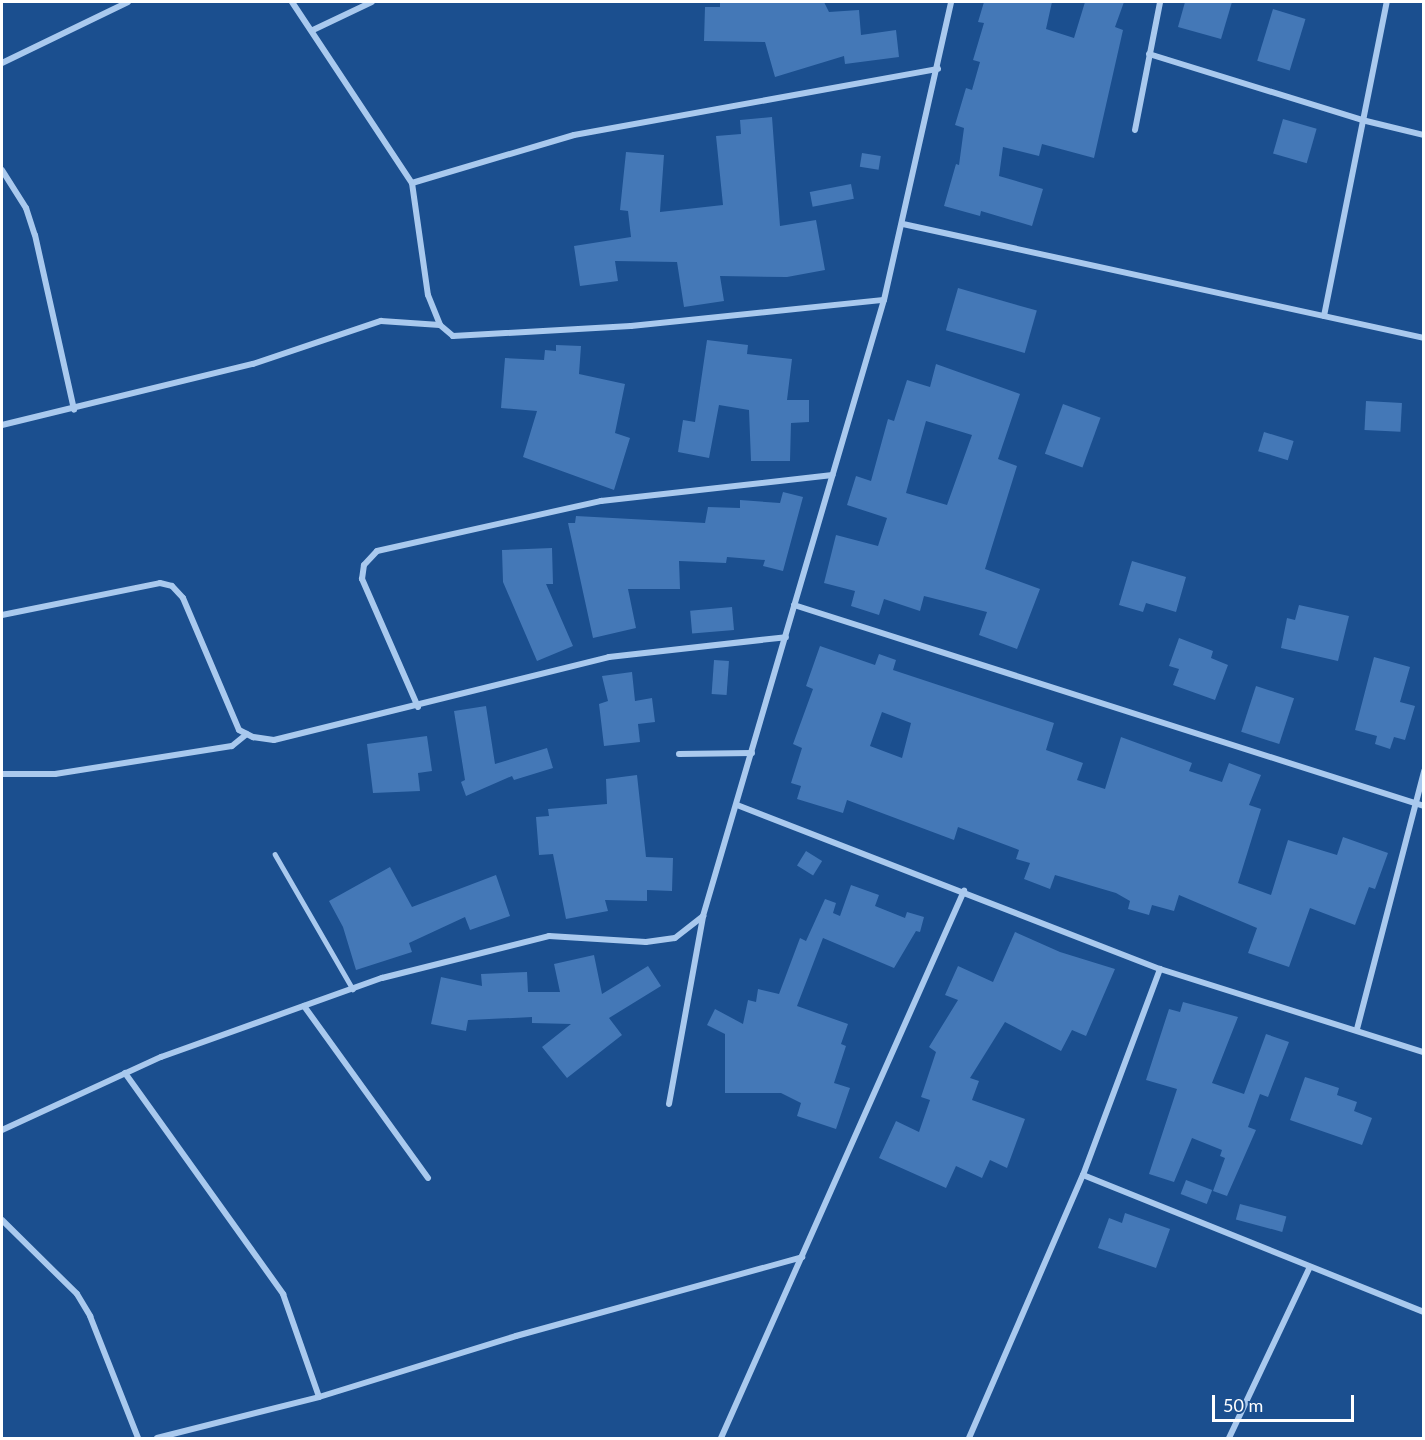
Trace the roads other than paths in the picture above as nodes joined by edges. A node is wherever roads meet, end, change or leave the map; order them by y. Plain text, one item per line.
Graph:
1 (128, 2) edge
2 (292, 2) edge
3 (372, 2) edge
4 (951, 2) edge
5 (1160, 2) edge
6 (1387, 2) edge
7 (313, 30) junction
8 (1149, 54) junction
9 (2, 63) edge
10 (938, 69) junction
11 (1362, 120) junction
12 (1135, 130) dead end
13 (1424, 135) edge
14 (2, 170) edge
15 (412, 183) junction
16 (903, 224) junction
17 (884, 300) junction
18 (1324, 316) junction
19 (440, 325) junction
20 (1424, 338) edge
21 (74, 410) junction
22 (2, 425) edge
23 (833, 475) junction
24 (794, 605) junction
25 (2, 615) edge
26 (786, 637) junction
27 (418, 707) junction
28 (247, 734) junction
29 (752, 753) junction
30 (679, 754) dead end
31 (1424, 771) edge
32 (2, 774) edge
33 (1414, 803) junction
34 (737, 805) junction
35 (1424, 806) edge
36 (275, 854) dead end
37 (964, 891) junction
38 (703, 916) junction
39 (1160, 969) junction
40 (353, 988) junction
41 (304, 1006) junction
42 (1357, 1029) junction
43 (1424, 1052) edge
44 (125, 1074) junction
45 (669, 1104) dead end
46 (2, 1130) edge
47 (1083, 1175) junction
48 (428, 1178) dead end
49 (2, 1220) edge
50 (802, 1257) junction
51 (1310, 1267) junction
52 (1424, 1312) edge
53 (319, 1397) junction
54 (138, 1438) edge
55 (156, 1438) edge
56 (721, 1438) edge
57 (969, 1438) edge
58 (1229, 1438) edge

1 - 9 street
2 - 7 street
3 - 7 street
4 - 10 street
5 - 8 street
6 - 11 street
7 - 15 street
8 - 11 street
8 - 12 street
10 - 15 street
10 - 16 street
11 - 13 street
11 - 18 street
14 - 21 street
15 - 19 street
16 - 17 street
16 - 18 street
17 - 19 street
17 - 23 street
18 - 20 street
19 - 21 street
21 - 22 street
23 - 24 street
23 - 27 street
24 - 26 street
24 - 33 street
25 - 28 street
26 - 27 street
26 - 29 street
27 - 28 street
28 - 32 street
29 - 30 street
29 - 34 street
31 - 33 street
33 - 35 street
33 - 42 street
34 - 37 street
34 - 38 street
36 - 40 lane
37 - 39 street
37 - 50 street
38 - 40 street
38 - 45 street
39 - 42 street
39 - 47 street
40 - 41 street
41 - 44 street
41 - 48 street
42 - 43 street
44 - 46 street
44 - 53 street
47 - 51 street
47 - 57 street
49 - 54 street
50 - 53 street
50 - 56 street
51 - 52 street
51 - 58 street
53 - 55 street

